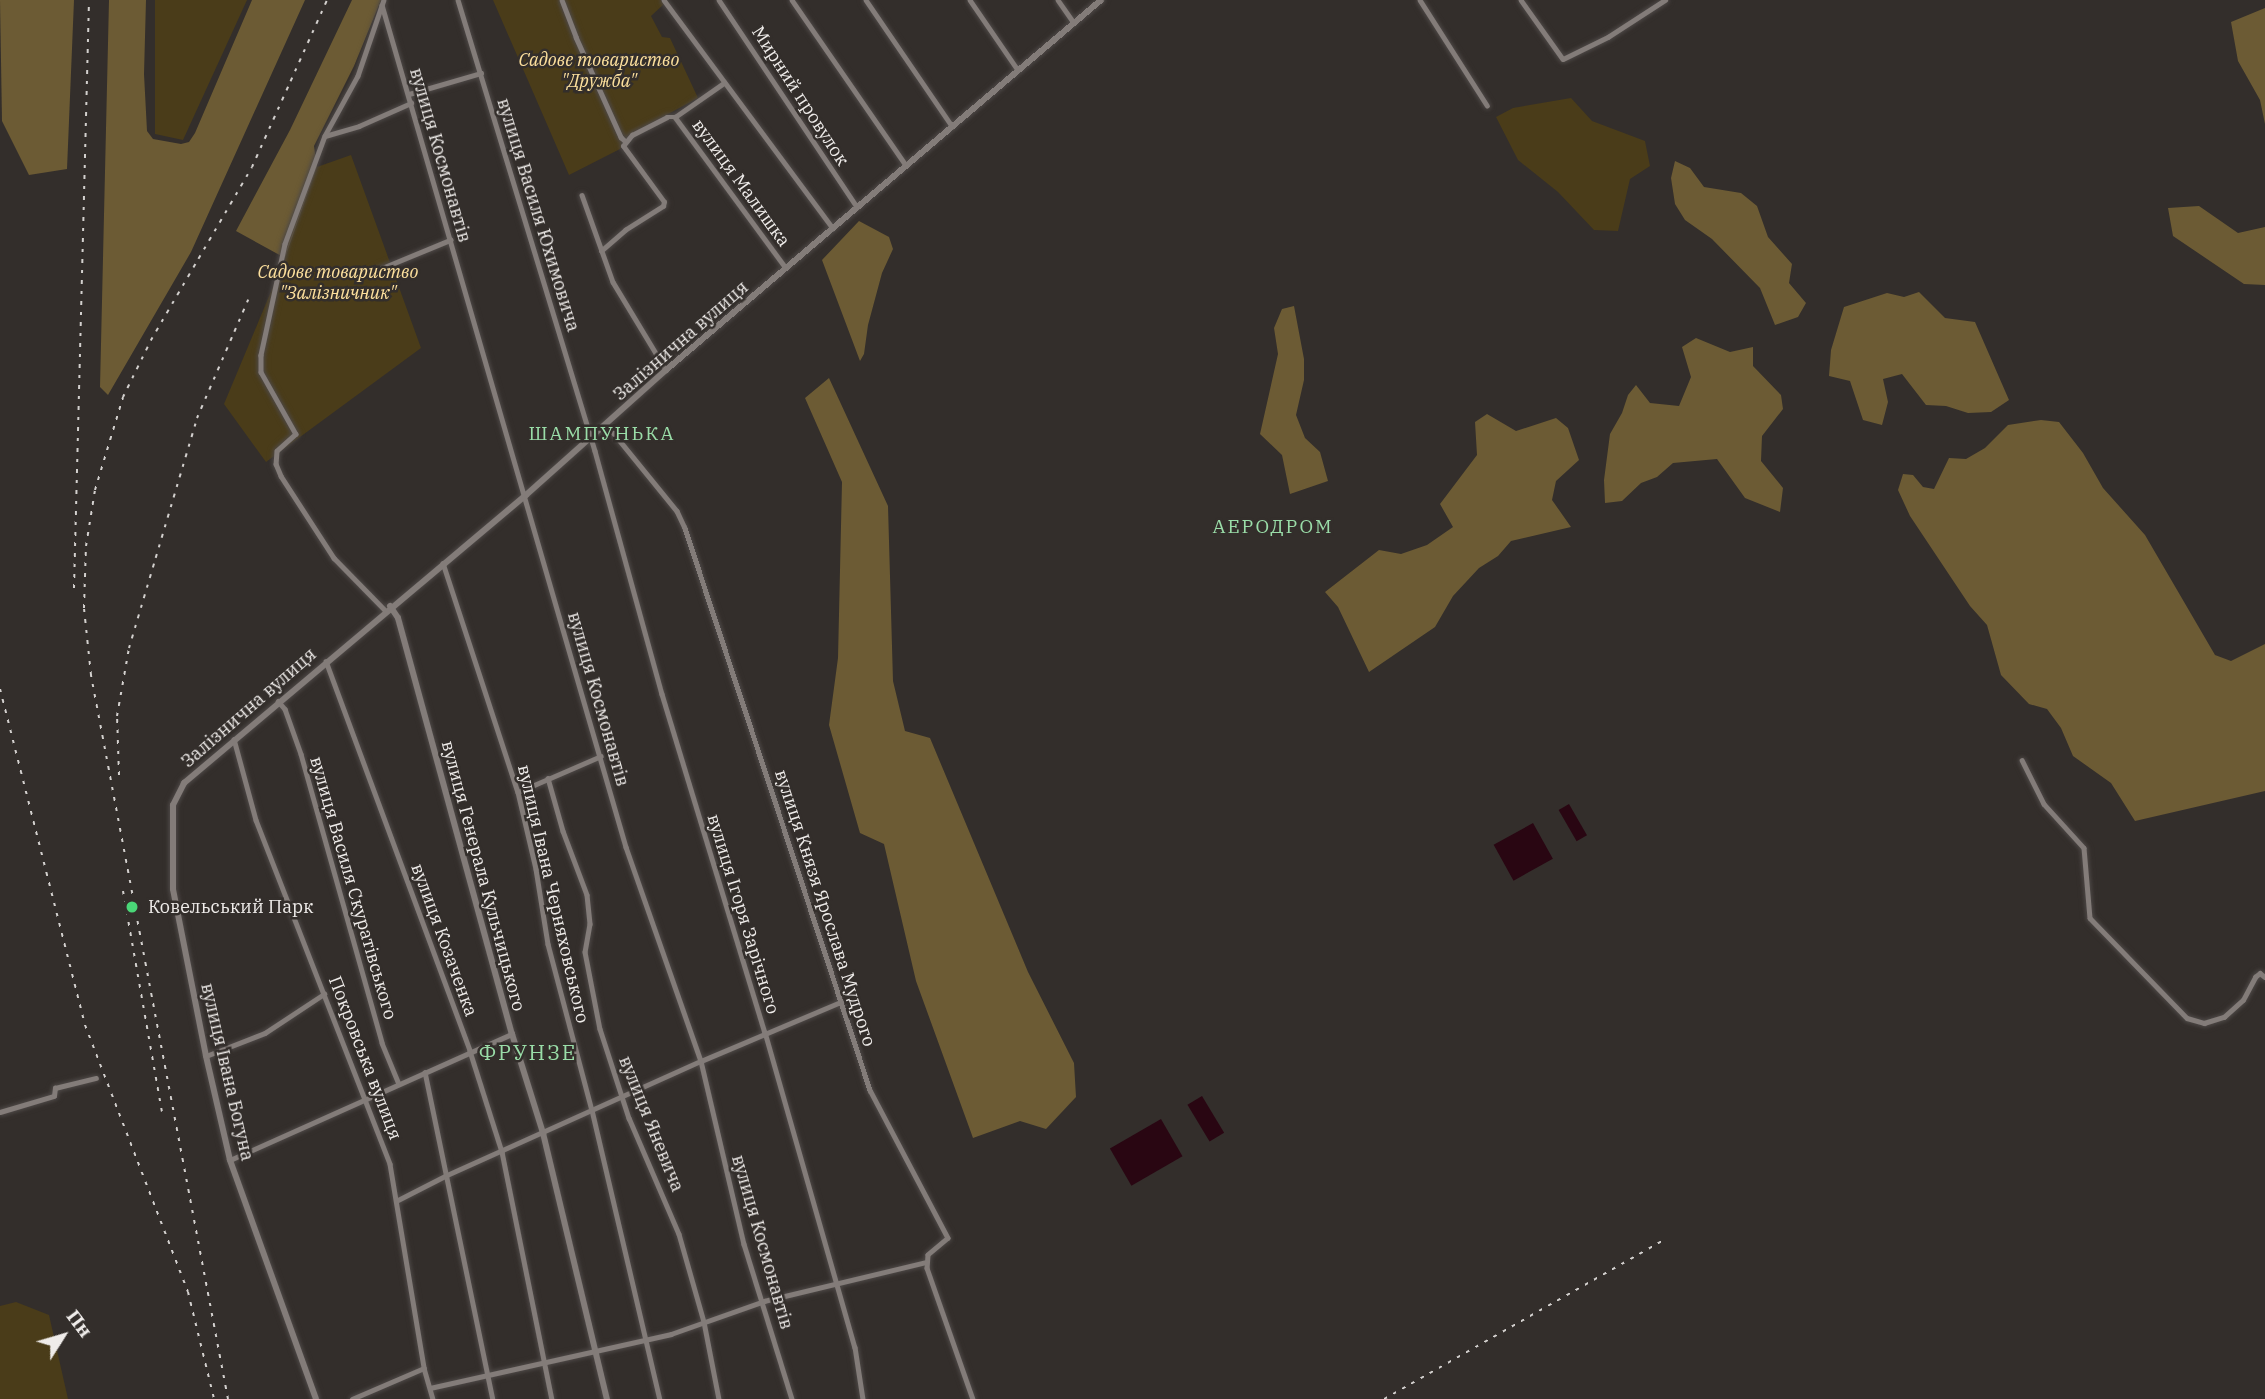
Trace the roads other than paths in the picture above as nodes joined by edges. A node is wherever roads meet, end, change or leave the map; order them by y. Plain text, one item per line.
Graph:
1 (458, 0) edge
2 (562, 0) edge
3 (664, 0) edge
4 (719, 0) edge
5 (792, 0) edge
6 (866, 0) edge
7 (970, 0) edge
8 (1058, 0) edge
9 (1101, 0) edge
10 (1420, 0) edge
11 (1521, 0) edge
12 (1665, 0) edge
13 (383, 3) edge
14 (1074, 23) junction
15 (1018, 70) junction
16 (481, 73) junction
17 (724, 83) junction
18 (409, 94) junction
19 (411, 103) junction
20 (1487, 105) dead end
21 (675, 117) junction
22 (952, 126) junction
23 (324, 136) junction
24 (625, 141) junction
25 (906, 165) junction
26 (582, 195) dead end
27 (857, 207) junction
28 (833, 228) junction
29 (450, 240) junction
30 (601, 251) junction
31 (786, 268) junction
32 (370, 273) dead end
33 (666, 370) junction
34 (607, 425) junction
35 (591, 439) junction
36 (526, 495) junction
37 (442, 562) junction
38 (387, 608) junction
39 (325, 661) junction
40 (278, 701) junction
41 (234, 738) junction
42 (601, 756) junction
43 (2022, 760) dead end
44 (548, 778) junction
45 (184, 783) joint
46 (518, 792) junction
47 (2265, 977) edge
48 (324, 994) junction
49 (842, 1002) junction
50 (765, 1032) junction
51 (512, 1034) junction
52 (470, 1051) junction
53 (206, 1056) junction
54 (701, 1060) junction
55 (425, 1072) junction
56 (96, 1078) dead end
57 (399, 1084) junction
58 (622, 1097) junction
59 (366, 1099) junction
60 (592, 1111) junction
61 (0, 1112) edge
62 (543, 1133) junction
63 (502, 1152) junction
64 (230, 1160) junction
65 (447, 1175) junction
66 (398, 1200) junction
67 (926, 1262) junction
68 (836, 1283) junction
69 (764, 1301) junction
70 (704, 1322) junction
71 (646, 1338) junction
72 (597, 1350) junction
73 (545, 1362) junction
74 (424, 1368) junction
75 (488, 1375) junction
76 (430, 1388) junction
77 (316, 1399) edge
78 (352, 1399) edge
79 (433, 1399) edge
80 (494, 1399) edge
81 (552, 1399) edge
82 (607, 1399) edge
83 (660, 1399) edge
84 (719, 1399) edge
85 (792, 1399) edge
86 (863, 1399) edge
87 (973, 1399) edge

1 - 16 street, вулиця Василя Юхимовича
2 - 24 street
3 - 17 street
4 - 27 street, Мирний провулок
5 - 25 street
6 - 22 street
7 - 15 street
8 - 14 street
9 - 14 street, Залізнична вулиця
10 - 20 street
11 - 12 street
13 - 18 street, вулиця Космонавтів
13 - 23 street
14 - 15 street, Залізнична вулиця
15 - 22 street, Залізнична вулиця
16 - 18 street
16 - 35 street, вулиця Василя Юхимовича
17 - 21 street
17 - 28 street
18 - 19 street, вулиця Космонавтів
19 - 23 street
19 - 29 street, вулиця Космонавтів
21 - 24 street, вулиця Малишка
21 - 31 street, вулиця Малишка
22 - 25 street, Залізнична вулиця
23 - 38 street
24 - 30 street
25 - 27 street, Залізнична вулиця
26 - 30 street
27 - 28 street, Залізнична вулиця
28 - 31 street, Залізнична вулиця
29 - 32 street
29 - 36 street, вулиця Космонавтів
30 - 33 street
31 - 33 street, Залізнична вулиця
33 - 34 street, Залізнична вулиця
34 - 35 street, Залізнична вулиця
34 - 49 street, вулиця Князя Ярослава Мудрого
35 - 36 street, Залізнична вулиця
35 - 50 street, вулиця Ігоря Зарічного
36 - 37 street, Залізнична вулиця
36 - 42 street, вулиця Космонавтів
37 - 38 street, Залізнична вулиця
37 - 46 street, вулиця Івана Черняховського
38 - 39 street, Залізнична вулиця
38 - 51 street, вулиця Генерала Кульчицького
39 - 40 street, Залізнична вулиця
39 - 52 street, вулиця Козаченка
40 - 41 street, Залізнична вулиця
40 - 57 street, вулиця Василя Скуратівського
41 - 45 street, Залізнична вулиця
41 - 48 street, Покровська вулиця
42 - 44 street
42 - 54 street, вулиця Космонавтів
43 - 47 street
44 - 46 street
44 - 58 street, вулиця Яневича
45 - 53 street, вулиця Івана Богуна
46 - 60 street, вулиця Івана Черняховського
48 - 53 street
48 - 59 street, Покровська вулиця
49 - 50 street
49 - 67 street, вулиця Князя Ярослава Мудрого
50 - 54 street
50 - 68 street, вулиця Ігоря Зарічного
51 - 52 street
51 - 62 street, вулиця Генерала Кульчицького
52 - 55 street
52 - 63 street, вулиця Козаченка
53 - 64 street, вулиця Івана Богуна
54 - 58 street
54 - 69 street, вулиця Космонавтів
55 - 57 street
55 - 65 street
56 - 61 street
57 - 59 street
58 - 60 street
58 - 70 street, вулиця Яневича
59 - 64 street
59 - 66 street, Покровська вулиця
60 - 62 street
60 - 71 street, вулиця Івана Черняховського
62 - 63 street
62 - 72 street, вулиця Генерала Кульчицького
63 - 65 street
63 - 73 street, вулиця Козаченка
64 - 77 street, вулиця Івана Богуна
65 - 66 street
65 - 75 street
66 - 74 street, Покровська вулиця
67 - 68 street
67 - 87 street
68 - 69 street
68 - 86 street, вулиця Ігоря Зарічного
69 - 70 street
69 - 85 street, вулиця Космонавтів
70 - 71 street
70 - 84 street, вулиця Яневича
71 - 72 street
71 - 83 street, вулиця Івана Черняховського
72 - 73 street
72 - 82 street, вулиця Генерала Кульчицького
73 - 75 street
73 - 81 street, вулиця Козаченка
74 - 76 street, Покровська вулиця
74 - 78 street
75 - 76 street
75 - 80 street
76 - 79 street, Покровська вулиця

